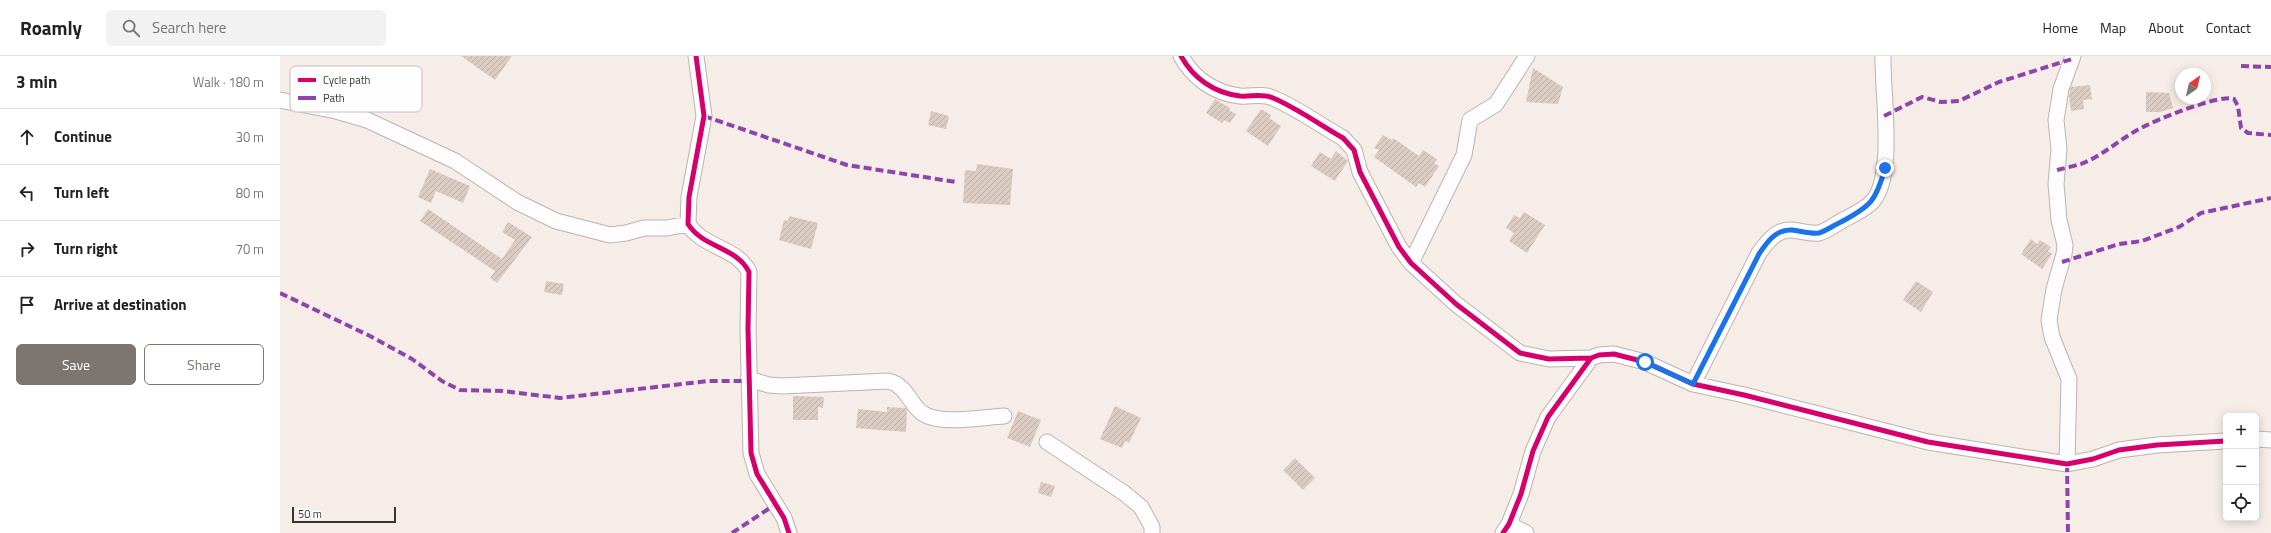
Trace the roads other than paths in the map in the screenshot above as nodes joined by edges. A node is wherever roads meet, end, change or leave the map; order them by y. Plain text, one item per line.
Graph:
1 (696, 56) edge
2 (1181, 56) edge
3 (1527, 56) edge
4 (1883, 56) edge
5 (2073, 56) edge
6 (280, 100) edge
7 (290, 102) edge
8 (339, 112) edge
9 (688, 224) junction
10 (1411, 263) junction
11 (1591, 358) junction
12 (748, 379) junction
13 (1693, 384) junction
14 (1004, 416) dead end
15 (2259, 440) edge
16 (2271, 440) edge
17 (2223, 441) edge
18 (1048, 442) dead end
19 (2067, 464) junction
20 (1506, 529) edge
21 (789, 533) edge
22 (1152, 533) edge
23 (1526, 533) edge

1 - 9 street
2 - 10 street
3 - 10 street
4 - 13 street
5 - 19 street
6 - 7 street
8 - 9 street
9 - 12 street
10 - 11 street
11 - 13 street
11 - 20 street
12 - 14 street
12 - 21 street
13 - 19 street
15 - 16 street
17 - 19 street
18 - 22 street
20 - 23 street

